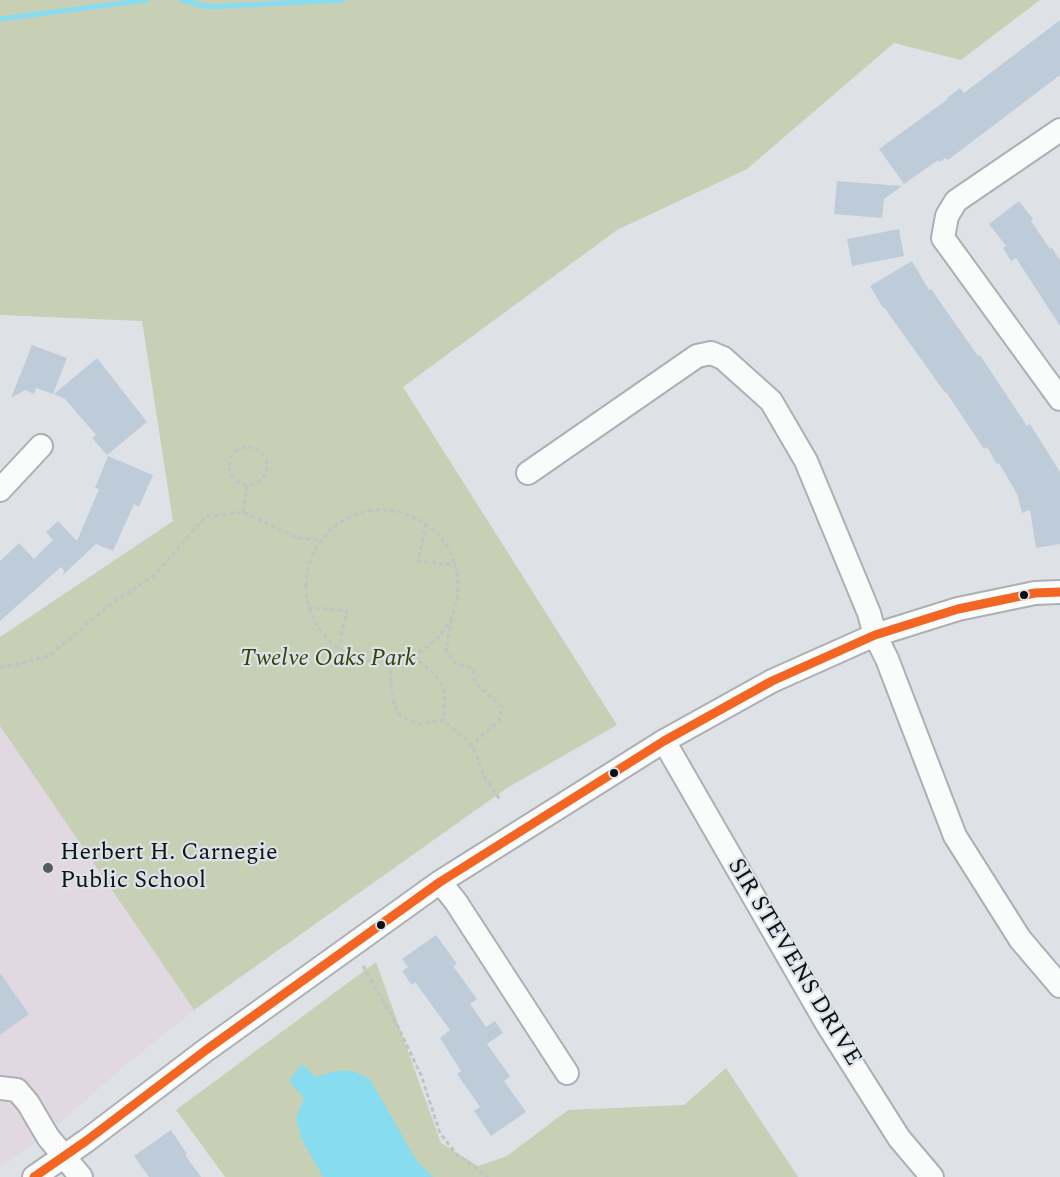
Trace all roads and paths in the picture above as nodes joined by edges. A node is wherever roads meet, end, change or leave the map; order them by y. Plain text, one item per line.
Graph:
1 (1060, 130) edge
2 (1060, 399) edge
3 (40, 446) dead end
4 (528, 472) dead end
5 (247, 485) junction
6 (0, 490) edge
7 (243, 512) junction
8 (426, 523) junction
9 (320, 540) junction
10 (456, 565) junction
11 (1060, 592) edge
12 (308, 608) junction
13 (452, 617) junction
14 (875, 635) junction
15 (339, 650) junction
16 (413, 656) junction
17 (390, 662) junction
18 (0, 668) edge
19 (443, 720) junction
20 (664, 741) junction
21 (472, 745) junction
22 (501, 801) dead end
23 (440, 882) junction
24 (363, 966) dead end
25 (1060, 986) edge
26 (567, 1073) dead end
27 (0, 1088) edge
28 (64, 1156) junction
29 (34, 1177) edge
30 (81, 1177) edge
31 (488, 1177) edge
32 (932, 1177) edge

1 - 2 street
3 - 6 street
4 - 14 street
5 - 5 path
5 - 7 path
7 - 9 path
7 - 18 path
8 - 9 path
8 - 10 path
8 - 10 path
9 - 12 path
10 - 13 path
11 - 14 street
12 - 15 path
12 - 15 path
13 - 16 path
13 - 21 path
14 - 20 street
14 - 25 street
15 - 17 path
16 - 17 path
16 - 19 path
17 - 19 path
19 - 21 path
20 - 23 street
20 - 32 street, SIR STEVENS DRIVE
21 - 22 path
23 - 26 street
23 - 28 street
24 - 31 path
27 - 28 street
28 - 29 street
28 - 30 street

